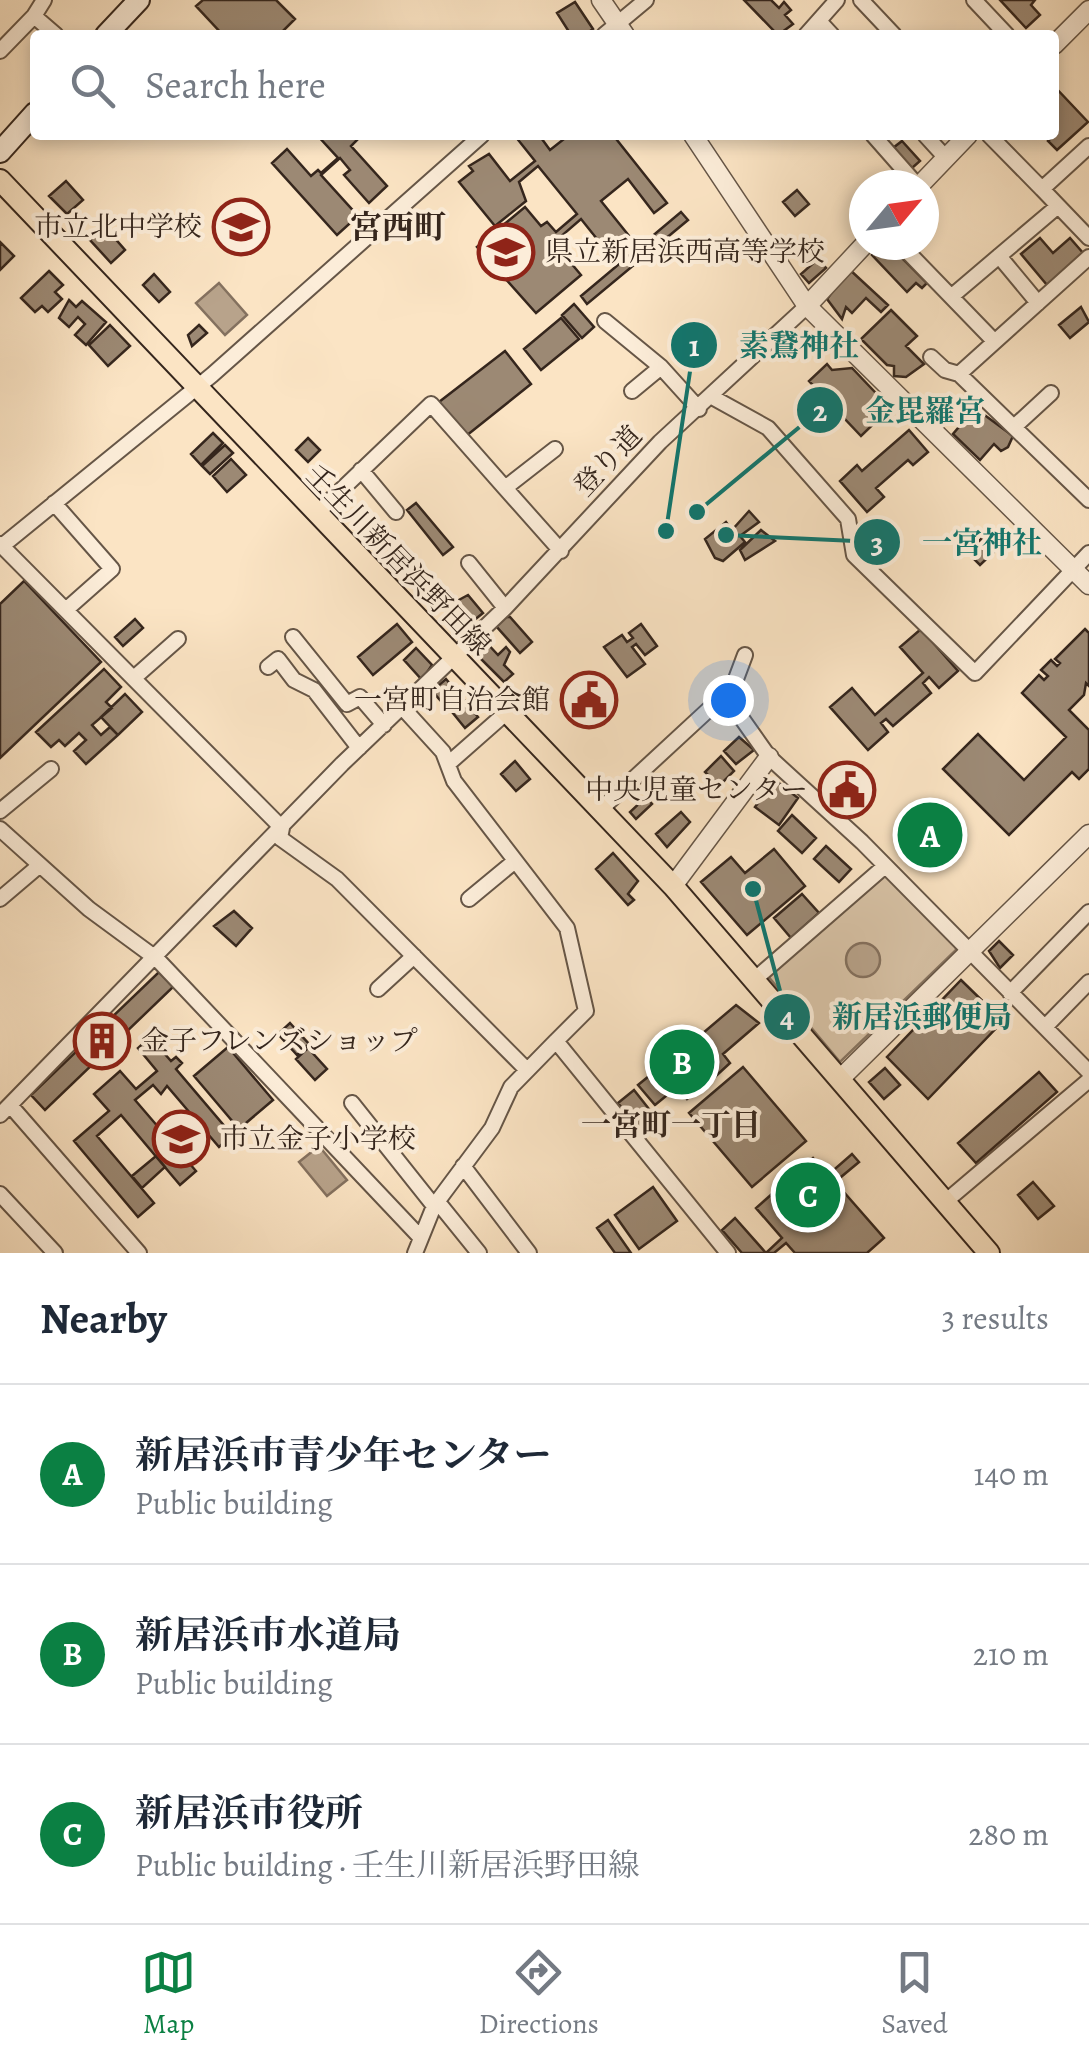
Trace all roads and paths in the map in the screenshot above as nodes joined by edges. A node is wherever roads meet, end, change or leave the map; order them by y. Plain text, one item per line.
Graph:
1 (44, 0) edge
2 (140, 0) edge
3 (600, 0) edge
4 (646, 0) edge
5 (837, 0) edge
6 (861, 0) edge
7 (974, 0) edge
8 (1084, 0) edge
9 (1089, 8) edge
10 (34, 16) junction
11 (819, 21) junction
12 (50, 30) edge
13 (111, 30) edge
14 (615, 30) edge
15 (618, 30) edge
16 (811, 30) edge
17 (827, 30) edge
18 (889, 30) edge
19 (1002, 30) edge
20 (1059, 41) edge
21 (0, 51) edge
22 (30, 119) edge
23 (476, 140) edge
24 (701, 140) edge
25 (877, 140) edge
26 (930, 140) edge
27 (963, 140) edge
28 (993, 140) edge
29 (1089, 146) edge
30 (0, 152) edge
31 (946, 158) junction
32 (905, 170) edge
33 (934, 170) edge
34 (0, 180) edge
35 (1042, 189) junction
36 (1058, 206) junction
37 (1089, 238) edge
38 (999, 256) junction
39 (1089, 257) edge
40 (850, 260) edge
41 (916, 260) edge
42 (952, 296) junction
43 (1038, 303) junction
44 (807, 306) junction
45 (605, 321) dead end
46 (994, 341) junction
47 (932, 358) dead end
48 (662, 367) junction
49 (959, 374) junction
50 (196, 385) junction
51 (632, 391) dead end
52 (1051, 393) dead end
53 (712, 397) junction
54 (699, 409) junction
55 (1014, 427) junction
56 (555, 449) dead end
57 (361, 470) junction
58 (505, 488) junction
59 (1089, 500) edge
60 (54, 503) junction
61 (396, 512) dead end
62 (316, 514) junction
63 (1, 545) edge
64 (561, 551) junction
65 (1089, 553) edge
66 (469, 563) dead end
67 (1074, 570) junction
68 (1089, 585) edge
69 (68, 608) junction
70 (506, 608) junction
71 (293, 637) dead end
72 (178, 638) dead end
73 (746, 655) dead end
74 (454, 658) junction
75 (268, 667) dead end
76 (134, 677) junction
77 (733, 687) junction
78 (402, 707) junction
79 (507, 712) junction
80 (384, 725) junction
81 (359, 748) junction
82 (768, 756) junction
83 (448, 764) junction
84 (50, 769) dead end
85 (600, 808) junction
86 (0, 810) edge
87 (282, 828) junction
88 (0, 829) edge
89 (1089, 834) edge
90 (515, 861) junction
91 (40, 865) junction
92 (886, 866) junction
93 (674, 886) junction
94 (468, 899) dead end
95 (0, 900) edge
96 (1089, 912) edge
97 (970, 953) junction
98 (414, 956) junction
99 (157, 958) junction
100 (754, 980) junction
101 (1089, 982) edge
102 (378, 990) dead end
103 (1010, 993) junction
104 (1045, 1027) junction
105 (556, 1041) junction
106 (526, 1068) junction
107 (1089, 1072) edge
108 (840, 1079) junction
109 (1089, 1080) edge
110 (0, 1089) edge
111 (352, 1104) dead end
112 (8, 1107) edge
113 (462, 1166) junction
114 (0, 1194) edge
115 (945, 1202) junction
116 (435, 1204) junction
117 (420, 1237) junction
118 (55, 1253) edge
119 (138, 1253) edge
120 (415, 1253) edge
121 (479, 1253) edge
122 (529, 1253) edge
123 (728, 1253) edge
124 (988, 1253) edge

1 - 10 street
2 - 13 main road
3 - 14 street
4 - 15 street
5 - 11 street
6 - 18 street
7 - 19 street
8 - 9 street
9 - 20 street
10 - 12 street
10 - 21 street
11 - 16 street
11 - 17 street
22 - 30 main road
23 - 50 street
24 - 44 street
25 - 32 street
26 - 31 street
27 - 31 street
28 - 35 street
29 - 35 street
31 - 33 street
34 - 50 main road, 壬生川新居浜野田線
35 - 36 street
36 - 37 street
36 - 38 street
38 - 42 street
38 - 43 street
39 - 43 street
40 - 44 street
41 - 42 street
42 - 46 street
43 - 46 street
44 - 53 street, 登り道
44 - 67 street
45 - 48 street
46 - 49 street
47 - 49 street
48 - 51 street
48 - 54 street
49 - 55 street
50 - 60 street
50 - 62 main road, 壬生川新居浜野田線
52 - 55 street
53 - 54 street, 登り道
53 - 67 street
54 - 64 street, 登り道
55 - 59 street
56 - 58 street
57 - 58 street
57 - 61 street
57 - 62 street
58 - 64 street
60 - 63 street
60 - 69 street
62 - 74 main road, 壬生川新居浜野田線
63 - 69 street
64 - 70 street, 登り道
65 - 67 street
66 - 70 street
67 - 68 street
69 - 76 street
70 - 74 street, 登り道
71 - 80 street
72 - 76 street
73 - 77 street
74 - 78 street, 登り道
74 - 79 main road, 壬生川新居浜野田線
75 - 81 street
76 - 87 street
77 - 82 street
77 - 85 street
78 - 80 street, 登り道
78 - 83 street
79 - 83 street
79 - 85 main road, 壬生川新居浜野田線
80 - 81 street, 登り道
81 - 87 street, 登り道
82 - 92 street
82 - 93 street
83 - 90 street
84 - 86 street
85 - 93 main road, 壬生川新居浜野田線
87 - 98 street
87 - 99 street, 登り道
88 - 91 street
89 - 97 street
90 - 94 street
90 - 105 street
91 - 95 street
91 - 99 street
92 - 97 street
92 - 100 street
93 - 100 main road, 壬生川新居浜野田線
96 - 103 street
97 - 103 street
97 - 108 street
98 - 102 street
98 - 106 street
99 - 112 street, 登り道
99 - 117 street
100 - 108 main road, 壬生川新居浜野田線
101 - 104 street
103 - 104 street
104 - 107 street
105 - 106 street
105 - 123 street
106 - 113 street
108 - 115 main road, 壬生川新居浜野田線
109 - 115 street
110 - 112 street
111 - 116 street
112 - 119 street
113 - 116 street
113 - 122 street
114 - 118 street
115 - 124 main road, 壬生川新居浜野田線
116 - 117 street
116 - 121 street
117 - 120 street

